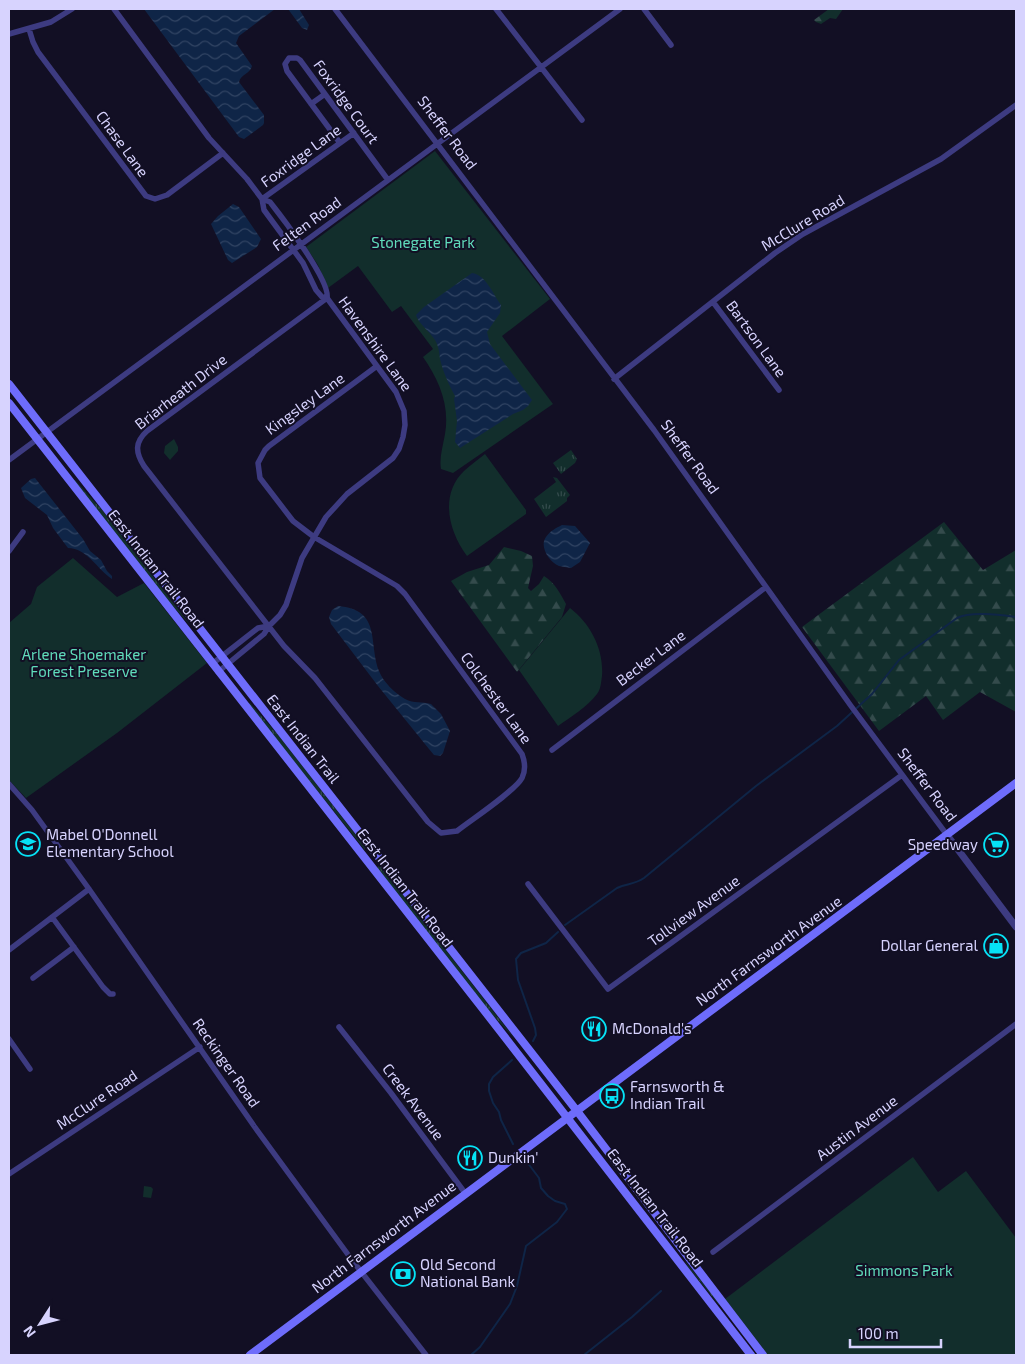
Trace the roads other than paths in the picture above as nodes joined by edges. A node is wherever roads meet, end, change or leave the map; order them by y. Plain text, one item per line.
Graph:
1 (114, 9) edge
2 (335, 9) edge
3 (496, 9) edge
4 (620, 9) edge
5 (644, 9) edge
6 (69, 10) edge
7 (29, 29) junction
8 (9, 34) edge
9 (671, 45) dead end
10 (541, 67) junction
11 (325, 94) junction
12 (311, 104) junction
13 (1016, 105) edge
14 (582, 120) dead end
15 (354, 133) junction
16 (340, 143) junction
17 (437, 143) junction
18 (223, 153) junction
19 (388, 180) junction
20 (262, 199) junction
21 (301, 244) junction
22 (293, 249) junction
23 (326, 298) junction
24 (713, 302) junction
25 (377, 366) junction
26 (614, 378) junction
27 (9, 384) edge
28 (779, 390) dead end
29 (9, 403) edge
30 (46, 432) junction
31 (37, 439) junction
32 (9, 460) edge
33 (23, 532) dead end
34 (314, 537) junction
35 (9, 551) edge
36 (766, 587) junction
37 (269, 626) junction
38 (222, 657) junction
39 (212, 664) junction
40 (227, 664) junction
41 (218, 672) junction
42 (552, 750) dead end
43 (902, 775) junction
44 (1016, 783) edge
45 (9, 784) edge
46 (947, 835) junction
47 (376, 855) junction
48 (367, 862) junction
49 (528, 884) dead end
50 (90, 889) junction
51 (52, 917) junction
52 (1016, 927) edge
53 (74, 947) junction
54 (9, 950) edge
55 (33, 978) dead end
56 (113, 994) dead end
57 (1016, 1024) edge
58 (339, 1027) dead end
59 (9, 1039) edge
60 (200, 1047) junction
61 (30, 1069) dead end
62 (577, 1111) junction
63 (568, 1118) junction
64 (9, 1174) edge
65 (466, 1194) junction
66 (713, 1252) dead end
67 (362, 1272) junction
68 (250, 1355) edge
69 (426, 1355) edge
70 (751, 1355) edge
71 (763, 1355) edge

1 - 18 street, Havenshire Lane
2 - 17 street, Sheffer Road
3 - 10 street
4 - 10 street, Felten Road
5 - 9 street
6 - 7 street
7 - 8 street
7 - 18 street, Chase Lane
10 - 14 street
10 - 17 street, Felten Road
11 - 12 street
11 - 12 street, Foxridge Court
11 - 15 street, Foxridge Court
12 - 16 street, Foxridge Court
13 - 24 street, McClure Road
15 - 16 street, Foxridge Lane
15 - 19 street, Foxridge Court
16 - 20 street, Foxridge Lane
17 - 19 street, Felten Road
17 - 26 street, Sheffer Road
18 - 20 street, Havenshire Lane
19 - 21 street, Felten Road
20 - 21 street, Havenshire Lane
20 - 22 street, Havenshire Lane
21 - 22 street, Felten Road
21 - 23 street, Havenshire Lane
22 - 23 street, Havenshire Lane
22 - 30 street, Felten Road
23 - 25 street, Havenshire Lane
23 - 37 street, Briarheath Drive
24 - 26 street, McClure Road
24 - 28 street, Bartson Lane
25 - 34 street, Havenshire Lane
25 - 34 street, Kingsley Lane
26 - 36 street, Sheffer Road
27 - 30 main road, East Indian Trail
29 - 31 main road
30 - 31 street, Felten Road
30 - 38 main road, East Indian Trail
31 - 32 street, Felten Road
31 - 39 main road, East Indian Trail Road
33 - 35 street
34 - 37 street, Havenshire Lane
34 - 37 street, Colchester Lane
36 - 42 street, Becker Lane
36 - 43 street, Sheffer Road
37 - 38 street, Havenshire Lane
37 - 40 street, Havenshire Lane
38 - 39 street, Havenshire Lane
38 - 40 main road, East Indian Trail
39 - 41 main road, East Indian Trail Road
40 - 41 street, Havenshire Lane
40 - 47 main road, East Indian Trail
41 - 48 main road, East Indian Trail Road
43 - 46 street, Sheffer Road
43 - 49 street, Tollview Avenue
44 - 46 main road, North Farnsworth Avenue
45 - 50 street, Reckinger Road
46 - 52 street, Sheffer Road
46 - 62 main road, North Farnsworth Avenue
47 - 48 main road
47 - 62 main road, East Indian Trail
48 - 63 main road, East Indian Trail Road
50 - 51 street
50 - 60 street, Reckinger Road
51 - 53 street
51 - 54 street
53 - 55 street
53 - 56 street
57 - 66 street, Austin Avenue
58 - 65 street, Creek Avenue
59 - 61 street
60 - 64 street, McClure Road
60 - 67 street, Reckinger Road
62 - 63 main road, North Farnsworth Avenue
62 - 71 main road, East Indian Trail Road
63 - 65 main road, North Farnsworth Avenue
63 - 70 main road, East Indian Trail Road
65 - 67 main road, North Farnsworth Avenue
67 - 68 main road, North Farnsworth Avenue
67 - 69 street, Reckinger Road

